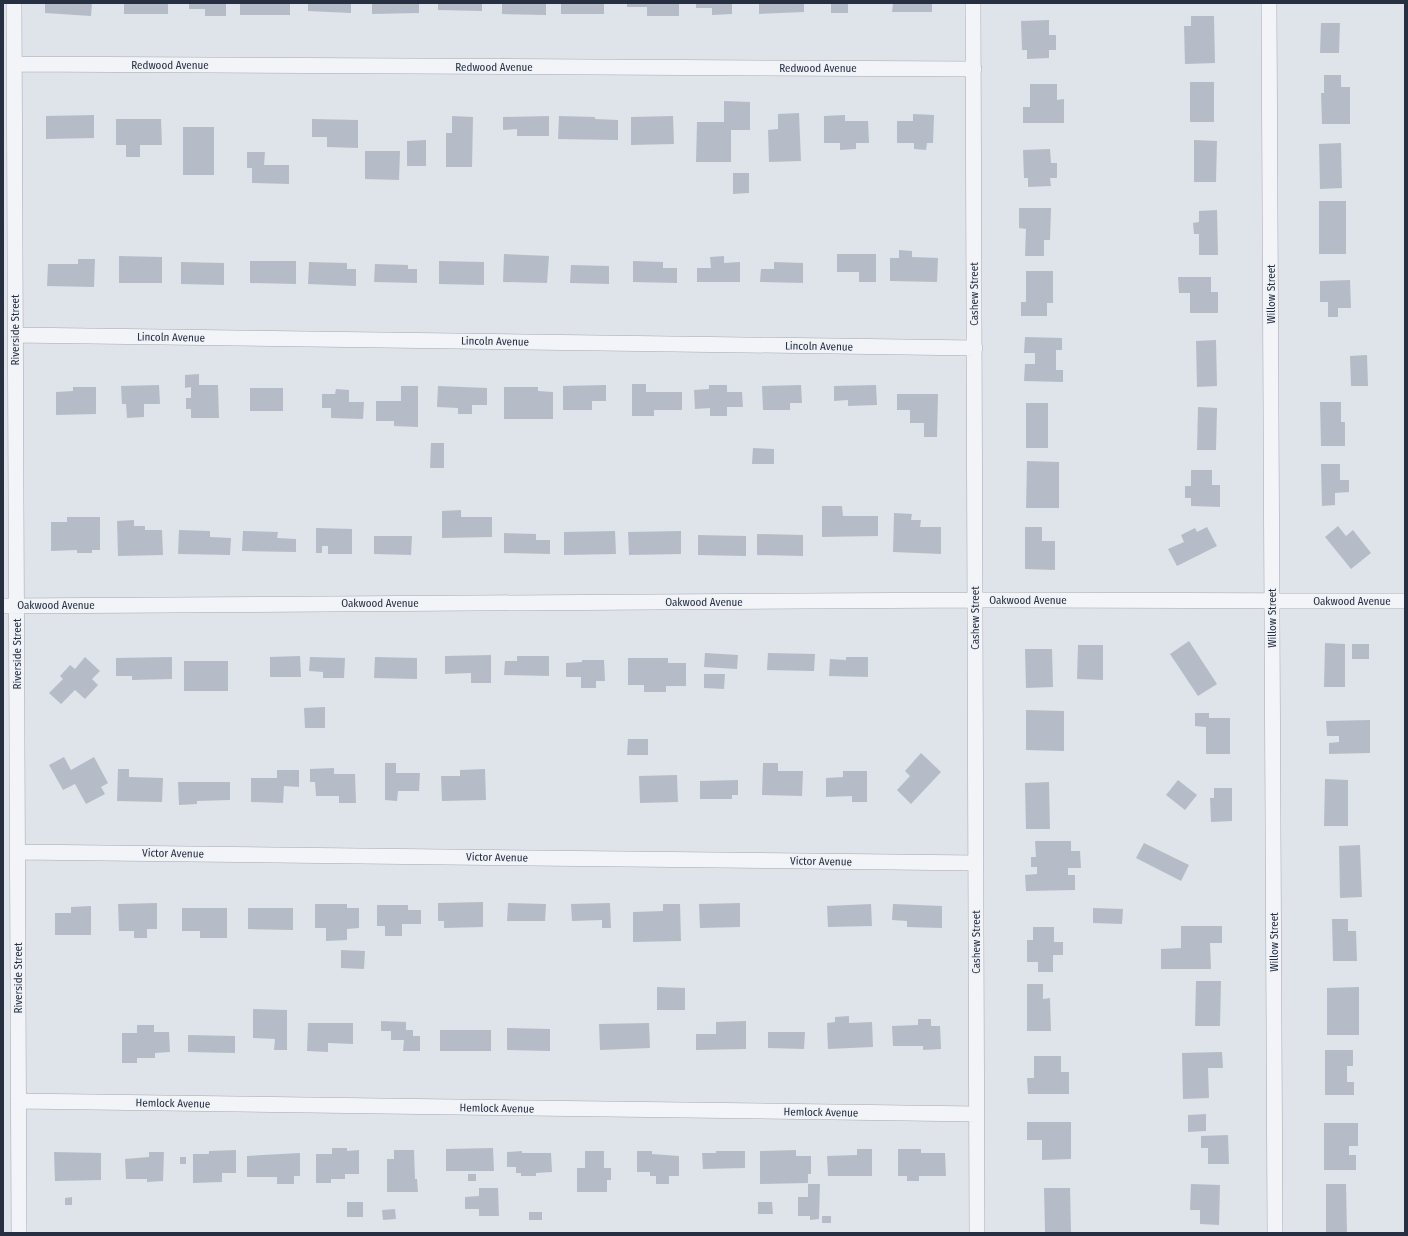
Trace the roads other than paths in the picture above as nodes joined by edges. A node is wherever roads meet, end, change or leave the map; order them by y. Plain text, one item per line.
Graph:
1 (14, 3) edge
2 (974, 3) edge
3 (1270, 3) edge
4 (14, 64) junction
5 (974, 69) junction
6 (15, 335) junction
7 (975, 348) junction
8 (975, 600) junction
9 (1272, 601) junction
10 (1405, 601) edge
11 (10, 606) edge
12 (18, 852) junction
13 (976, 862) junction
14 (18, 1101) junction
15 (977, 1114) junction
16 (19, 1233) edge
17 (977, 1233) edge
18 (1275, 1233) edge

1 - 4 street, Riverside Street
2 - 5 street, Cashew Street
3 - 9 street, Willow Street
4 - 5 street, Redwood Avenue
4 - 6 street, Riverside Street
5 - 7 street, Cashew Street
6 - 7 street, Lincoln Avenue
6 - 11 street, Riverside Street
7 - 8 street, Cashew Street
8 - 9 street, Oakwood Avenue
8 - 11 street, Oakwood Avenue
8 - 13 street, Cashew Street
9 - 10 street, Oakwood Avenue
9 - 18 street, Willow Street
11 - 12 street, Riverside Street
12 - 13 street, Victor Avenue
12 - 14 street, Riverside Street
13 - 15 street, Cashew Street
14 - 15 street, Hemlock Avenue
14 - 16 street, Riverside Street
15 - 17 street, Cashew Street

